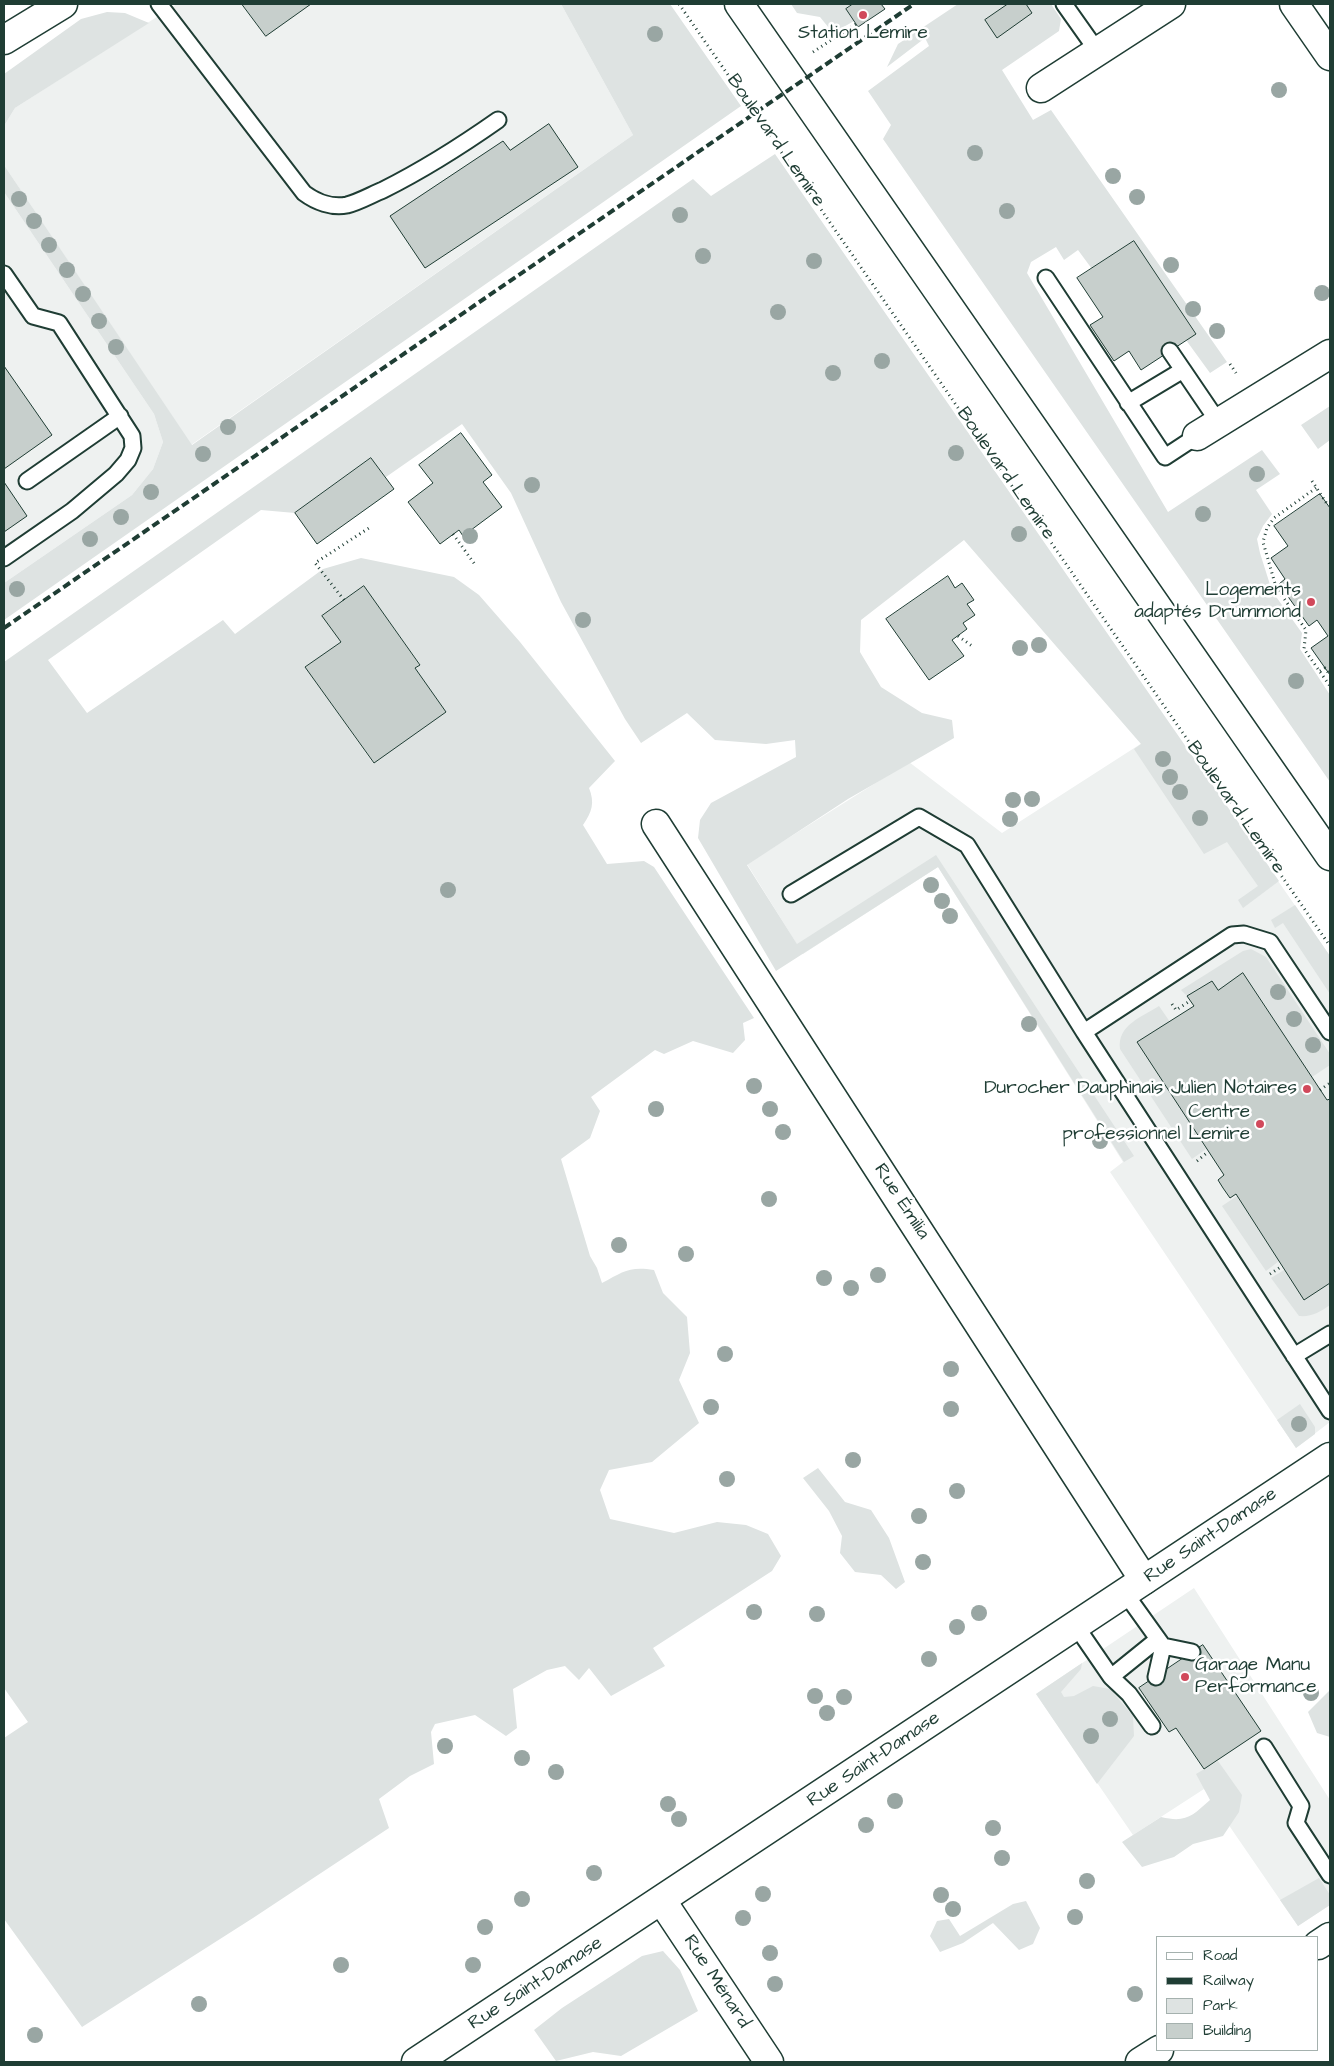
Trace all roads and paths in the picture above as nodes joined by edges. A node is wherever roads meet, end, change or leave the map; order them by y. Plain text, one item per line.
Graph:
1 (63, 4) edge
2 (160, 4) edge
3 (679, 4) edge
4 (739, 4) edge
5 (1064, 4) edge
6 (1171, 4) edge
7 (1294, 4) edge
8 (856, 24) dead end
9 (842, 33) dead end
10 (4, 40) edge
11 (1098, 52) junction
12 (1330, 56) edge
13 (1041, 88) dead end
14 (498, 120) dead end
15 (4, 274) edge
16 (1046, 278) dead end
17 (1170, 351) dead end
18 (1330, 354) edge
19 (1184, 370) junction
20 (1128, 403) junction
21 (120, 416) junction
22 (1208, 429) junction
23 (27, 481) dead end
24 (1312, 481) dead end
25 (1316, 488) junction
26 (1327, 504) dead end
27 (372, 526) dead end
28 (453, 534) dead end
29 (4, 558) edge
30 (476, 566) dead end
31 (344, 600) dead end
32 (958, 636) dead end
33 (972, 646) dead end
34 (1320, 671) junction
35 (1330, 675) edge
36 (1330, 686) edge
37 (656, 824) dead end
38 (1330, 856) edge
39 (791, 894) dead end
40 (1330, 946) edge
41 (1169, 998) dead end
42 (1190, 1001) dead end
43 (1084, 1032) junction
44 (1330, 1032) edge
45 (1330, 1083) edge
46 (1320, 1090) dead end
47 (1208, 1152) dead end
48 (1194, 1162) dead end
49 (1282, 1266) dead end
50 (1269, 1275) dead end
51 (1330, 1334) edge
52 (1294, 1356) junction
53 (1330, 1411) edge
54 (1330, 1457) edge
55 (1134, 1587) junction
56 (1076, 1626) junction
57 (1160, 1642) junction
58 (1192, 1652) dead end
59 (1111, 1677) junction
60 (1156, 1677) dead end
61 (1152, 1726) dead end
62 (1264, 1747) dead end
63 (1330, 1875) edge
64 (662, 1901) junction
65 (1330, 1937) edge
66 (1319, 1944) edge
67 (1157, 2051) edge
68 (416, 2062) edge
69 (769, 2062) edge
70 (1140, 2062) edge

1 - 10 street
2 - 14 lane
3 - 40 path, Boulevard Lemire
4 - 38 street
5 - 11 lane
6 - 11 street
7 - 12 street
8 - 9 path
11 - 13 street
15 - 21 lane
16 - 20 lane
17 - 19 lane
18 - 22 street
19 - 20 lane
19 - 22 lane
20 - 22 lane
21 - 23 lane
21 - 29 lane
24 - 25 path
25 - 26 path
25 - 34 path
27 - 31 path
28 - 30 path
32 - 33 path
34 - 35 path
34 - 36 path
37 - 55 street, Rue Émilia
39 - 43 lane
41 - 42 path
43 - 44 lane
43 - 52 lane
45 - 46 path
47 - 48 path
49 - 50 path
51 - 52 lane
52 - 53 lane
54 - 55 street, Rue Saint-Damase
55 - 56 street, Rue Saint-Damase
55 - 57 lane
56 - 59 lane
56 - 64 street, Rue Saint-Damase
57 - 58 lane
57 - 59 lane
57 - 60 lane
59 - 61 lane
62 - 63 lane
64 - 68 street, Rue Saint-Damase
64 - 69 street, Rue Ménard
65 - 66 street
67 - 70 street

